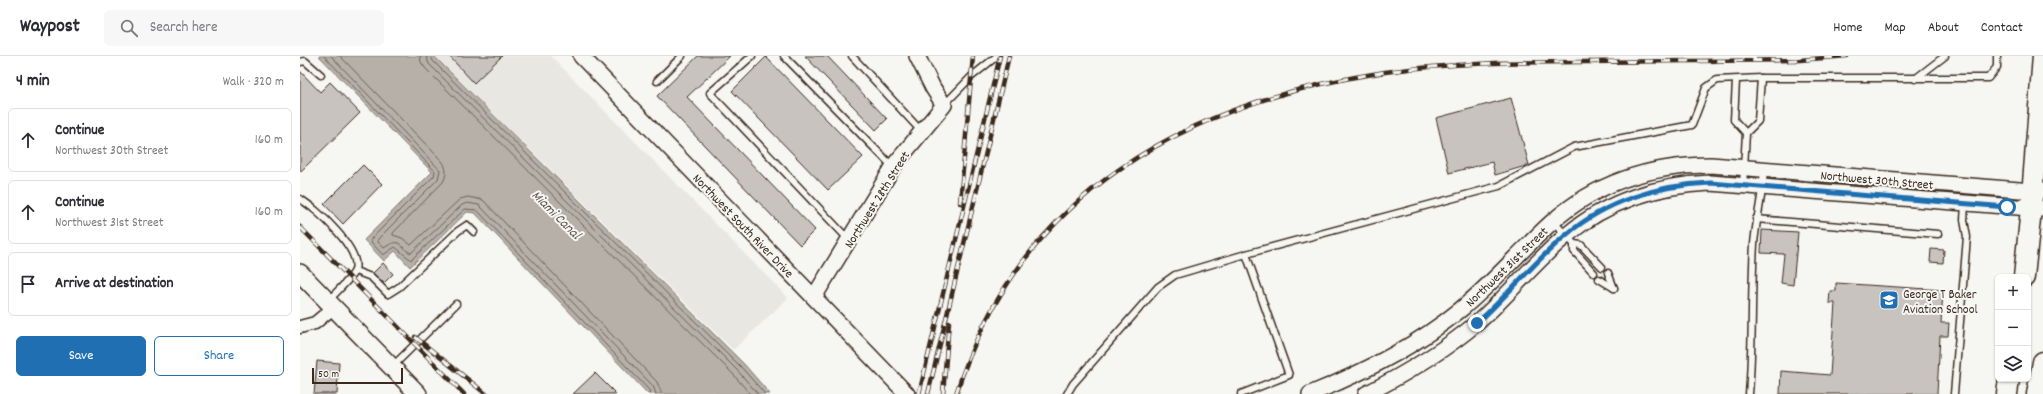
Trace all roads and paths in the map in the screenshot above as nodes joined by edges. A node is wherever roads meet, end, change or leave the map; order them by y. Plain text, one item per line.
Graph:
1 (682, 56) edge
2 (752, 56) edge
3 (784, 56) edge
4 (852, 56) edge
5 (917, 56) edge
6 (997, 56) edge
7 (1945, 56) edge
8 (1997, 56) edge
9 (2043, 56) edge
10 (587, 58) edge
11 (300, 62) edge
12 (321, 75) dead end
13 (1762, 78) junction
14 (1915, 79) junction
15 (1736, 80) junction
16 (657, 81) dead end
17 (944, 105) junction
18 (921, 131) junction
19 (1746, 133) junction
20 (1711, 165) joint
21 (893, 167) junction
22 (1744, 167) junction
23 (1764, 169) junction
24 (1710, 183) joint
25 (1742, 186) junction
26 (1763, 187) junction
27 (300, 199) edge
28 (2037, 200) edge
29 (1965, 204) junction
30 (1756, 219) junction
31 (1553, 221) junction
32 (474, 232) dead end
33 (1938, 234) dead end
34 (849, 240) junction
35 (1570, 240) junction
36 (1246, 254) junction
37 (1602, 267) dead end
38 (355, 271) junction
39 (1608, 272) dead end
40 (300, 273) edge
41 (1594, 273) dead end
42 (2025, 274) edge
43 (1599, 279) dead end
44 (814, 297) junction
45 (456, 304) dead end
46 (330, 305) junction
47 (300, 327) edge
48 (2043, 362) edge
49 (392, 367) junction
50 (2009, 382) edge
51 (418, 394) edge
52 (907, 394) edge
53 (1067, 394) edge
54 (1241, 394) edge
55 (1310, 394) edge
56 (1366, 394) edge
57 (1749, 394) edge
58 (1954, 394) edge
59 (2007, 394) edge
60 (2037, 394) edge

1 - 16 lane
2 - 34 lane
3 - 21 lane
4 - 18 lane
5 - 17 street
6 - 17 lane, Northwest 28th Street
7 - 14 lane
8 - 14 lane
9 - 28 highway
10 - 44 street, Northwest South River Drive
11 - 12 lane
13 - 14 lane
13 - 15 lane
13 - 19 lane
15 - 19 lane
15 - 36 lane
17 - 18 street, Northwest 28th Street
18 - 21 street, Northwest 28th Street
19 - 22 lane
20 - 22 street, Northwest 30th Street
20 - 31 street, Northwest 31st Street
21 - 34 street, Northwest 28th Street
22 - 23 street, Northwest 30th Street
22 - 25 lane
23 - 26 lane
23 - 28 street, Northwest 30th Street
24 - 25 street, Northwest 30th Street
24 - 35 street, Northwest 31st Street
25 - 26 street, Northwest 30th Street
26 - 29 street, Northwest 30th Street
26 - 30 lane
27 - 38 lane
28 - 29 street, Northwest 30th Street
28 - 42 highway
29 - 58 lane
30 - 33 lane
30 - 57 lane
31 - 35 lane
31 - 55 street, Northwest 31st Street
32 - 38 lane
34 - 44 street, Northwest 28th Street
35 - 37 lane
35 - 41 lane
35 - 56 street, Northwest 31st Street
36 - 53 lane
36 - 54 lane
38 - 46 lane
39 - 43 lane
40 - 46 main road
44 - 52 street, Northwest South River Drive
45 - 49 lane
46 - 47 street
46 - 49 main road
48 - 60 highway
49 - 51 main road
50 - 59 highway

